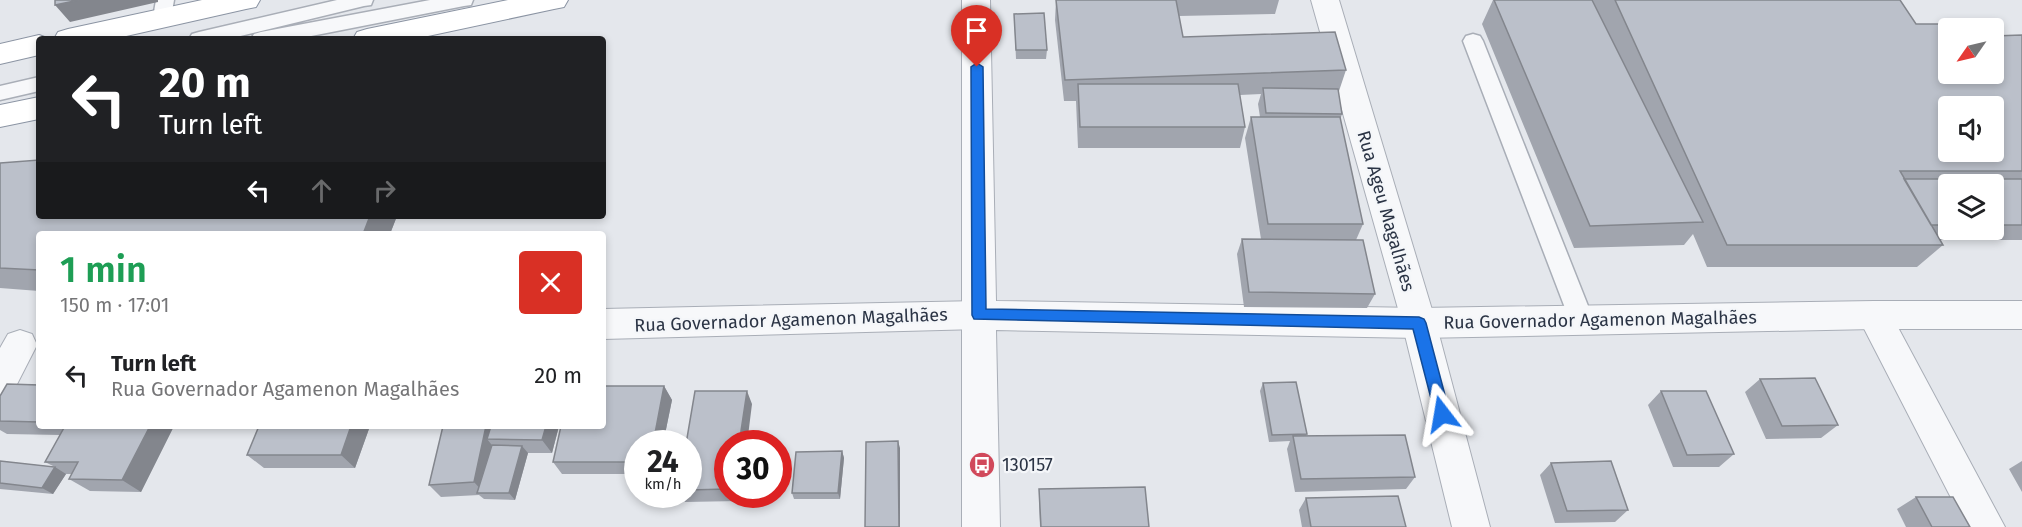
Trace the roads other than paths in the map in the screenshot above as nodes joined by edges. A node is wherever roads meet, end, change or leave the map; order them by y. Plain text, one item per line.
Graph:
1 (246, 0) edge
2 (364, 0) edge
3 (464, 0) edge
4 (554, 0) edge
5 (976, 0) edge
6 (1325, 0) edge
7 (164, 9) edge
8 (78, 36) edge
9 (212, 36) edge
10 (277, 36) edge
11 (381, 36) edge
12 (1473, 41) dead end
13 (36, 46) edge
14 (0, 54) edge
15 (36, 75) edge
16 (0, 82) edge
17 (36, 85) edge
18 (0, 93) edge
19 (36, 109) edge
20 (0, 116) edge
21 (979, 315) junction
22 (1874, 315) junction
23 (2022, 315) edge
24 (1582, 321) junction
25 (1419, 323) junction
26 (606, 324) edge
27 (20, 345) edge
28 (0, 381) edge
29 (981, 527) edge
30 (1471, 527) edge
31 (1986, 527) edge

1 - 7 highway
2 - 9 lane
3 - 10 lane
4 - 11 highway
5 - 21 street
6 - 25 street, Rua Ageu Magalhães
7 - 8 highway
12 - 24 lane
13 - 14 highway
15 - 16 lane
17 - 18 lane
19 - 20 highway
21 - 25 street, Rua Governador Agamenon Magalhães
21 - 26 street, Rua Governador Agamenon Magalhães
21 - 29 street
22 - 23 street, Rua Governador Agamenon Magalhães
22 - 24 street, Rua Governador Agamenon Magalhães
22 - 31 street
24 - 25 street, Rua Governador Agamenon Magalhães
25 - 30 street, Rua Ageu Magalhães
27 - 28 street

